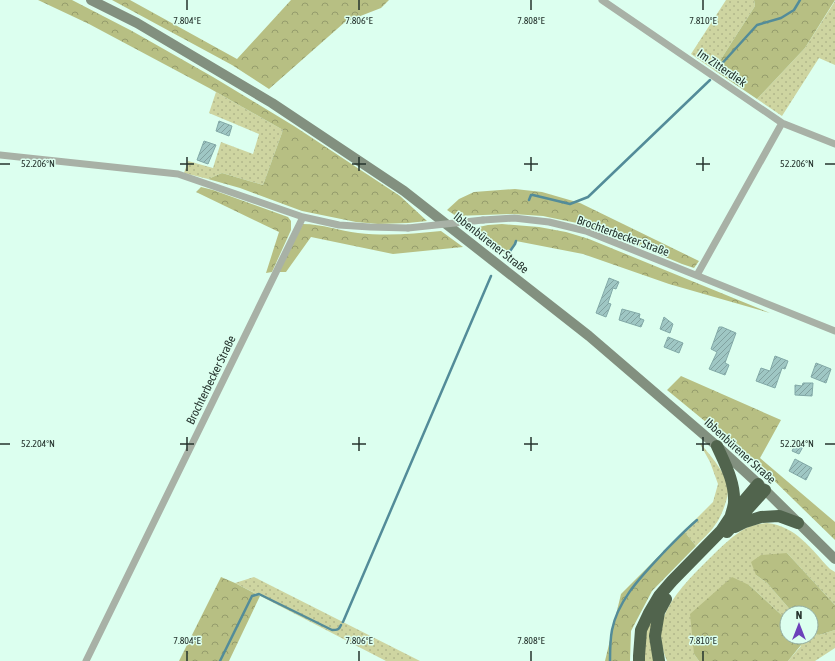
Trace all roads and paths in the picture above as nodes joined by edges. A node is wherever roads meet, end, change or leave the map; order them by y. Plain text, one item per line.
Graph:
1 (91, 0) edge
2 (602, 0) edge
3 (782, 123) junction
4 (835, 144) edge
5 (0, 156) edge
6 (303, 217) junction
7 (697, 275) junction
8 (835, 331) edge
9 (716, 446) junction
10 (761, 487) junction
11 (731, 516) junction
12 (798, 523) junction
13 (729, 531) junction
14 (835, 559) edge
15 (86, 661) edge
16 (639, 661) edge
17 (659, 661) edge

1 - 9 main road, Ibbenbürener Straße
2 - 3 street, Im Zitterdiek
3 - 4 street, Im Zitterdiek
3 - 7 street
5 - 6 street, Brochterbecker Straße
6 - 7 street, Brochterbecker Straße, bridge
6 - 15 street, Brochterbecker Straße
7 - 8 street, Brochterbecker Straße
9 - 10 main road, Ibbenbürener Straße
9 - 11 highway
10 - 11 highway
10 - 12 main road, Ibbenbürener Straße
10 - 13 highway
11 - 16 highway
12 - 13 highway
12 - 14 main road, Ibbenbürener Straße
13 - 17 highway

